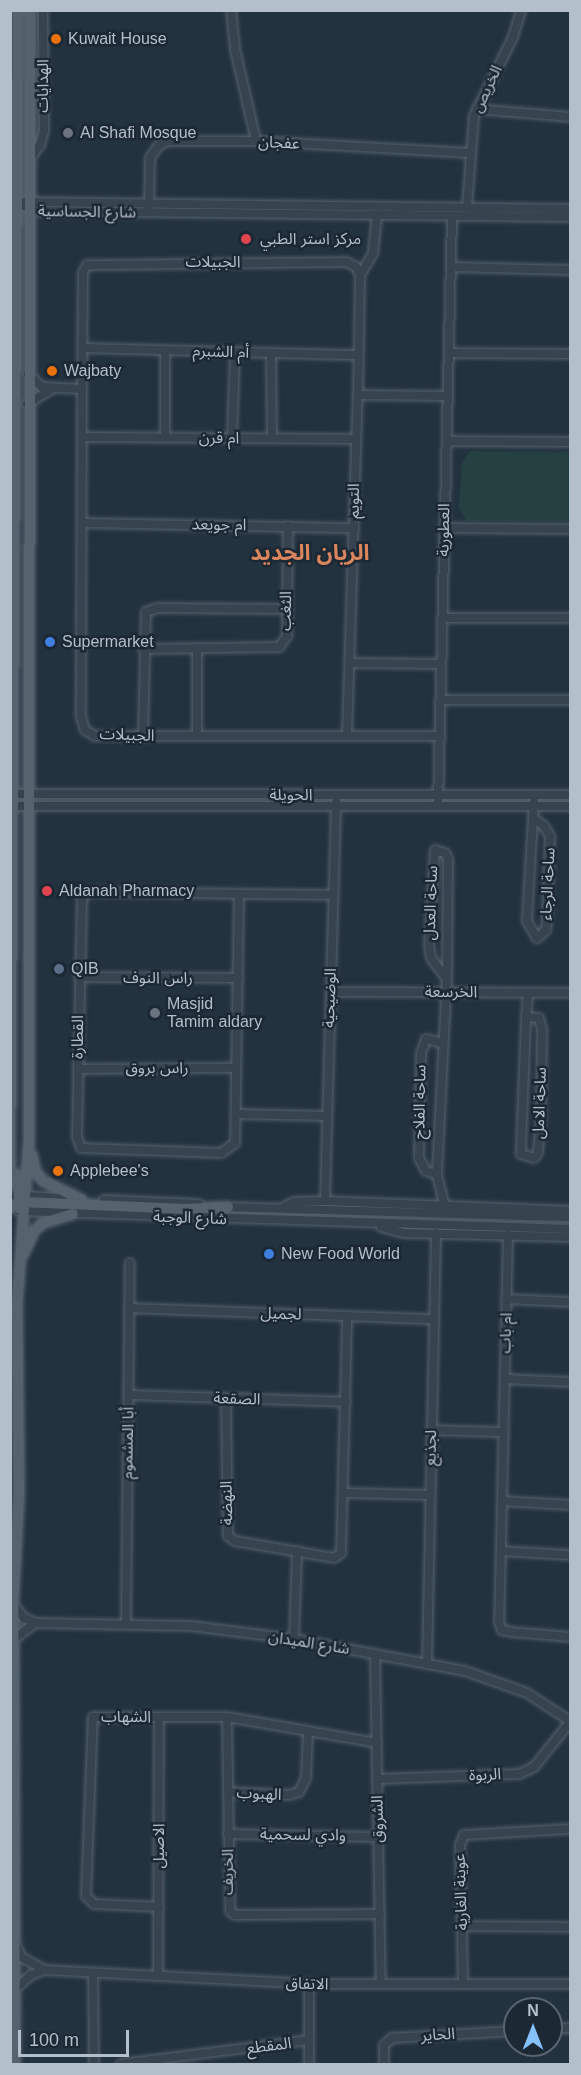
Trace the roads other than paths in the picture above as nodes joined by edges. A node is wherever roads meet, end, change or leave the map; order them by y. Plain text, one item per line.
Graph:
1 (18, 10) edge
2 (30, 10) edge
3 (43, 10) edge
4 (231, 10) edge
5 (521, 10) edge
6 (477, 109) junction
7 (570, 117) edge
8 (256, 141) junction
9 (470, 153) junction
10 (31, 157) junction
11 (150, 202) junction
12 (16, 204) junction
13 (31, 206) junction
14 (377, 206) junction
15 (467, 207) junction
16 (570, 209) edge
17 (149, 212) junction
18 (376, 216) junction
19 (452, 217) junction
20 (570, 217) edge
21 (451, 267) junction
22 (570, 270) edge
23 (358, 271) junction
24 (12, 279) edge
25 (12, 322) edge
26 (84, 348) junction
27 (165, 350) junction
28 (235, 353) junction
29 (449, 353) junction
30 (270, 354) junction
31 (358, 354) junction
32 (570, 354) edge
33 (27, 374) junction
34 (12, 382) edge
35 (52, 388) junction
36 (82, 389) junction
37 (357, 396) junction
38 (448, 396) junction
39 (27, 404) junction
40 (12, 425) edge
41 (82, 437) junction
42 (165, 438) junction
43 (232, 438) junction
44 (272, 438) junction
45 (355, 439) junction
46 (447, 441) junction
47 (570, 442) edge
48 (84, 523) junction
49 (288, 526) junction
50 (354, 528) junction
51 (444, 528) junction
52 (570, 529) edge
53 (12, 559) edge
54 (12, 583) edge
55 (286, 609) junction
56 (442, 618) junction
57 (570, 618) edge
58 (143, 649) junction
59 (197, 651) junction
60 (12, 654) edge
61 (350, 663) junction
62 (441, 664) junction
63 (12, 679) edge
64 (440, 700) junction
65 (570, 700) edge
66 (197, 736) junction
67 (347, 736) junction
68 (440, 736) junction
69 (143, 737) junction
70 (12, 794) edge
71 (28, 794) junction
72 (173, 795) junction
73 (336, 795) junction
74 (438, 795) junction
75 (534, 795) junction
76 (570, 795) edge
77 (12, 806) edge
78 (28, 806) junction
79 (173, 806) junction
80 (336, 806) junction
81 (438, 806) junction
82 (534, 806) junction
83 (570, 806) edge
84 (534, 819) junction
85 (11, 887) edge
86 (238, 894) junction
87 (333, 895) junction
88 (11, 914) edge
89 (79, 977) junction
90 (238, 978) junction
91 (447, 979) junction
92 (331, 992) junction
93 (445, 992) junction
94 (528, 993) junction
95 (570, 993) edge
96 (525, 1017) junction
97 (442, 1043) junction
98 (236, 1068) junction
99 (78, 1069) junction
100 (12, 1079) edge
101 (236, 1114) junction
102 (327, 1116) junction
103 (29, 1140) junction
104 (11, 1143) edge
105 (437, 1174) junction
106 (10, 1183) edge
107 (438, 1187) junction
108 (82, 1200) junction
109 (325, 1201) junction
110 (15, 1203) edge
111 (428, 1206) junction
112 (228, 1207) junction
113 (445, 1207) junction
114 (283, 1208) junction
115 (570, 1211) edge
116 (73, 1214) junction
117 (570, 1217) edge
118 (369, 1223) junction
119 (570, 1228) edge
120 (436, 1233) junction
121 (508, 1235) junction
122 (570, 1237) edge
123 (20, 1263) junction
124 (130, 1263) dead end
125 (507, 1299) junction
126 (570, 1302) edge
127 (17, 1304) junction
128 (129, 1308) junction
129 (347, 1317) junction
130 (434, 1319) junction
131 (505, 1379) junction
132 (570, 1382) edge
133 (129, 1395) junction
134 (226, 1399) junction
135 (346, 1402) junction
136 (431, 1430) junction
137 (504, 1432) junction
138 (345, 1493) junction
139 (430, 1495) junction
140 (502, 1501) junction
141 (570, 1505) edge
142 (297, 1551) junction
143 (501, 1551) junction
144 (570, 1556) edge
145 (13, 1604) junction
146 (34, 1623) junction
147 (126, 1623) junction
148 (570, 1637) edge
149 (294, 1639) junction
150 (13, 1640) junction
151 (375, 1654) junction
152 (427, 1664) junction
153 (159, 1717) junction
154 (226, 1717) junction
155 (570, 1721) edge
156 (308, 1731) junction
157 (377, 1743) junction
158 (377, 1779) junction
159 (228, 1792) junction
160 (570, 1829) edge
161 (228, 1834) junction
162 (378, 1837) junction
163 (159, 1907) junction
164 (380, 1914) junction
165 (462, 1926) junction
166 (570, 1928) edge
167 (15, 1944) junction
168 (44, 1970) junction
169 (93, 1973) junction
170 (158, 1976) junction
171 (309, 1984) junction
172 (381, 1984) junction
173 (463, 1984) junction
174 (570, 1984) edge
175 (15, 1989) junction
176 (503, 2032) edge
177 (309, 2040) junction
178 (15, 2064) edge
179 (94, 2064) edge
180 (121, 2064) edge
181 (309, 2064) edge
182 (384, 2064) edge

1 - 12 main road
2 - 10 main road
3 - 10 street, الهدايات
4 - 8 street
5 - 6 street, الخريص
6 - 7 street
6 - 9 street, الخريص
8 - 9 street, عفجان
8 - 11 street, عفجان
9 - 15 street, الخريص
10 - 13 main road
11 - 13 street, شارع الجساسية
11 - 14 street, شارع الجساسية
11 - 17 street, عفجان
12 - 13 street, شارع الجساسية
12 - 24 main road
13 - 17 street, شارع الجساسية
13 - 33 main road
14 - 15 street, شارع الجساسية
14 - 18 street
15 - 16 street, شارع الجساسية
17 - 18 street, شارع الجساسية
18 - 19 street, شارع الجساسية
18 - 23 street
19 - 20 street, شارع الجساسية
19 - 21 street, العطورية
21 - 22 street
21 - 29 street, العطورية
23 - 26 street, الجبيلات
23 - 31 street, التويم
24 - 25 main road
25 - 34 main road
26 - 27 street, أم الشبرم
26 - 36 street, الجبيلات
27 - 28 street, أم الشبرم
27 - 42 street
28 - 30 street, أم الشبرم
28 - 43 street
29 - 32 street
29 - 38 street, العطورية
30 - 31 street, أم الشبرم
30 - 44 street
31 - 37 street, التويم
33 - 35 street
33 - 39 main road
34 - 40 main road
35 - 36 street
35 - 39 street
36 - 41 street, الجبيلات
37 - 38 street
37 - 45 street, التويم
38 - 46 street, العطورية
39 - 71 main road
40 - 53 main road
41 - 42 street, ام قرن
41 - 48 street, الجبيلات
42 - 43 street, ام قرن
43 - 44 street, ام قرن
44 - 45 street, ام قرن
45 - 50 street, التويم
46 - 47 street
46 - 51 street, العطورية
48 - 49 street, ام جويعد
48 - 69 street, الجبيلات
49 - 50 street, ام جويعد
49 - 55 street, الثغب
50 - 61 street, التويم
51 - 52 street
51 - 56 street, العطورية
53 - 54 main road
54 - 60 main road
55 - 58 street
55 - 59 street, الثغب
56 - 57 street
56 - 62 street, العطورية
58 - 59 street, الثغب
58 - 69 street
59 - 66 street
60 - 63 main road
61 - 62 street
61 - 67 street, التويم
62 - 64 street, العطورية
63 - 70 main road
64 - 65 street
64 - 68 street, العطورية
66 - 67 street, الجبيلات
66 - 69 street, الجبيلات
67 - 68 street, الجبيلات
68 - 74 street, العطورية
70 - 71 street, الحويلة
70 - 77 main road
71 - 72 street, الحويلة
71 - 78 main road
72 - 73 street, الحويلة
72 - 79 street
73 - 74 street, الحويلة
73 - 80 street, الوضيحية
74 - 75 street, الحويلة
74 - 81 street, العطورية
75 - 76 street, الحويلة
75 - 82 street, ساحة الرجاء
77 - 78 street, الحويلة
77 - 85 main road
78 - 79 street, الحويلة
78 - 103 main road
79 - 80 street, الحويلة
80 - 81 street, الحويلة
80 - 87 street, الوضيحية
81 - 82 street, الحويلة
82 - 83 street, الحويلة
82 - 84 street, ساحة الرجاء
84 - 84 street, ساحة الرجاء
85 - 88 main road
86 - 87 street, القطارة
86 - 89 street, القطارة
86 - 90 street, القطارة
87 - 92 street, الوضيحية
88 - 100 main road
89 - 90 street, راس النوف
89 - 99 street, القطارة
90 - 98 street, القطارة
91 - 91 street, ساحة العدل
91 - 93 street, ساحة العدل
92 - 93 street, الخرسعة
92 - 102 street, الوضيحية
93 - 94 street, الخرسعة
93 - 97 street, ساحة الفلاح
94 - 95 street, الخرسعة
94 - 96 street, ساحة الامل
96 - 96 street, ساحة الامل
97 - 105 street, ساحة الفلاح
97 - 105 street, ساحة الفلاح
98 - 99 street, راس بروق
98 - 101 street, القطارة
99 - 101 street, القطارة
100 - 104 main road
100 - 110 main road
101 - 102 street
102 - 109 street, الوضيحية
103 - 108 main road
103 - 110 main road
104 - 106 main road
105 - 107 street, ساحة الفلاح
107 - 111 street
107 - 113 street, ساحة الفلاح
108 - 110 street, شارع الوجبة
108 - 112 street, شارع الوجبة
109 - 111 street, شارع الوجبة
109 - 114 street, شارع الوجبة
110 - 112 main road
110 - 116 street, شارع الوجبة
110 - 123 main road
110 - 127 main road
111 - 113 street, شارع الوجبة
112 - 114 street, شارع الوجبة
113 - 115 street, شارع الوجبة
114 - 117 street, شارع الوجبة
116 - 118 street, شارع الوجبة
116 - 123 main road
118 - 119 street, شارع الوجبة
118 - 120 street, شارع الوجبة
120 - 121 street, شارع الوجبة
120 - 130 street, لجذيع
121 - 122 street, شارع الوجبة
121 - 125 street, ام باب
123 - 127 main road
124 - 128 street, أبا المشموم
125 - 126 street
125 - 131 street, ام باب
127 - 145 main road
128 - 129 street, لجميل
128 - 133 street, أبا المشموم
129 - 130 street, لجميل
129 - 135 street, النهضة
130 - 136 street, لجذيع
131 - 132 street
131 - 137 street, ام باب
133 - 134 street, الصقعة
133 - 147 street, أبا المشموم
134 - 135 street, الصقعة
134 - 142 street, النهضة
135 - 138 street, النهضة
136 - 137 street
136 - 139 street, لجذيع
137 - 140 street, ام باب
138 - 139 street
138 - 142 street, النهضة
139 - 152 street, لجذيع
140 - 141 street
140 - 143 street, ام باب
142 - 149 street
143 - 144 street
143 - 148 street, ام باب
145 - 146 street
145 - 150 main road
146 - 147 street, شارع الميدان
146 - 150 street
147 - 149 street, شارع الميدان
149 - 151 street, شارع الميدان
150 - 167 main road
151 - 152 street, شارع الميدان
151 - 157 street, الشروق
152 - 155 street, شارع الميدان
153 - 154 street, الشهاب
153 - 163 street, الاصيل
153 - 163 street, الشهاب
154 - 156 street, الشهاب
154 - 159 street, الخريف
155 - 158 street, الربوة
156 - 157 street, الشهاب
156 - 159 street, الهبوب
157 - 158 street, الشروق
158 - 162 street, الشروق
159 - 161 street, الخريف
160 - 165 street, عوينة الغارية
161 - 162 street, وادي لسحمية
161 - 164 street, الخريف
162 - 164 street, الشروق
163 - 170 street, الاصيل
164 - 172 street, الشروق
165 - 166 street
165 - 173 street, عوينة الغارية
167 - 168 street
167 - 175 main road
168 - 169 street, الاتفاق
168 - 175 street
169 - 170 street, الاتفاق
169 - 179 street
170 - 171 street, الاتفاق
171 - 172 street, الاتفاق
171 - 177 street
172 - 173 street, الاتفاق
173 - 174 street, الاتفاق
175 - 178 main road
176 - 182 street, الحاير
177 - 180 street, المقطع
177 - 181 street

